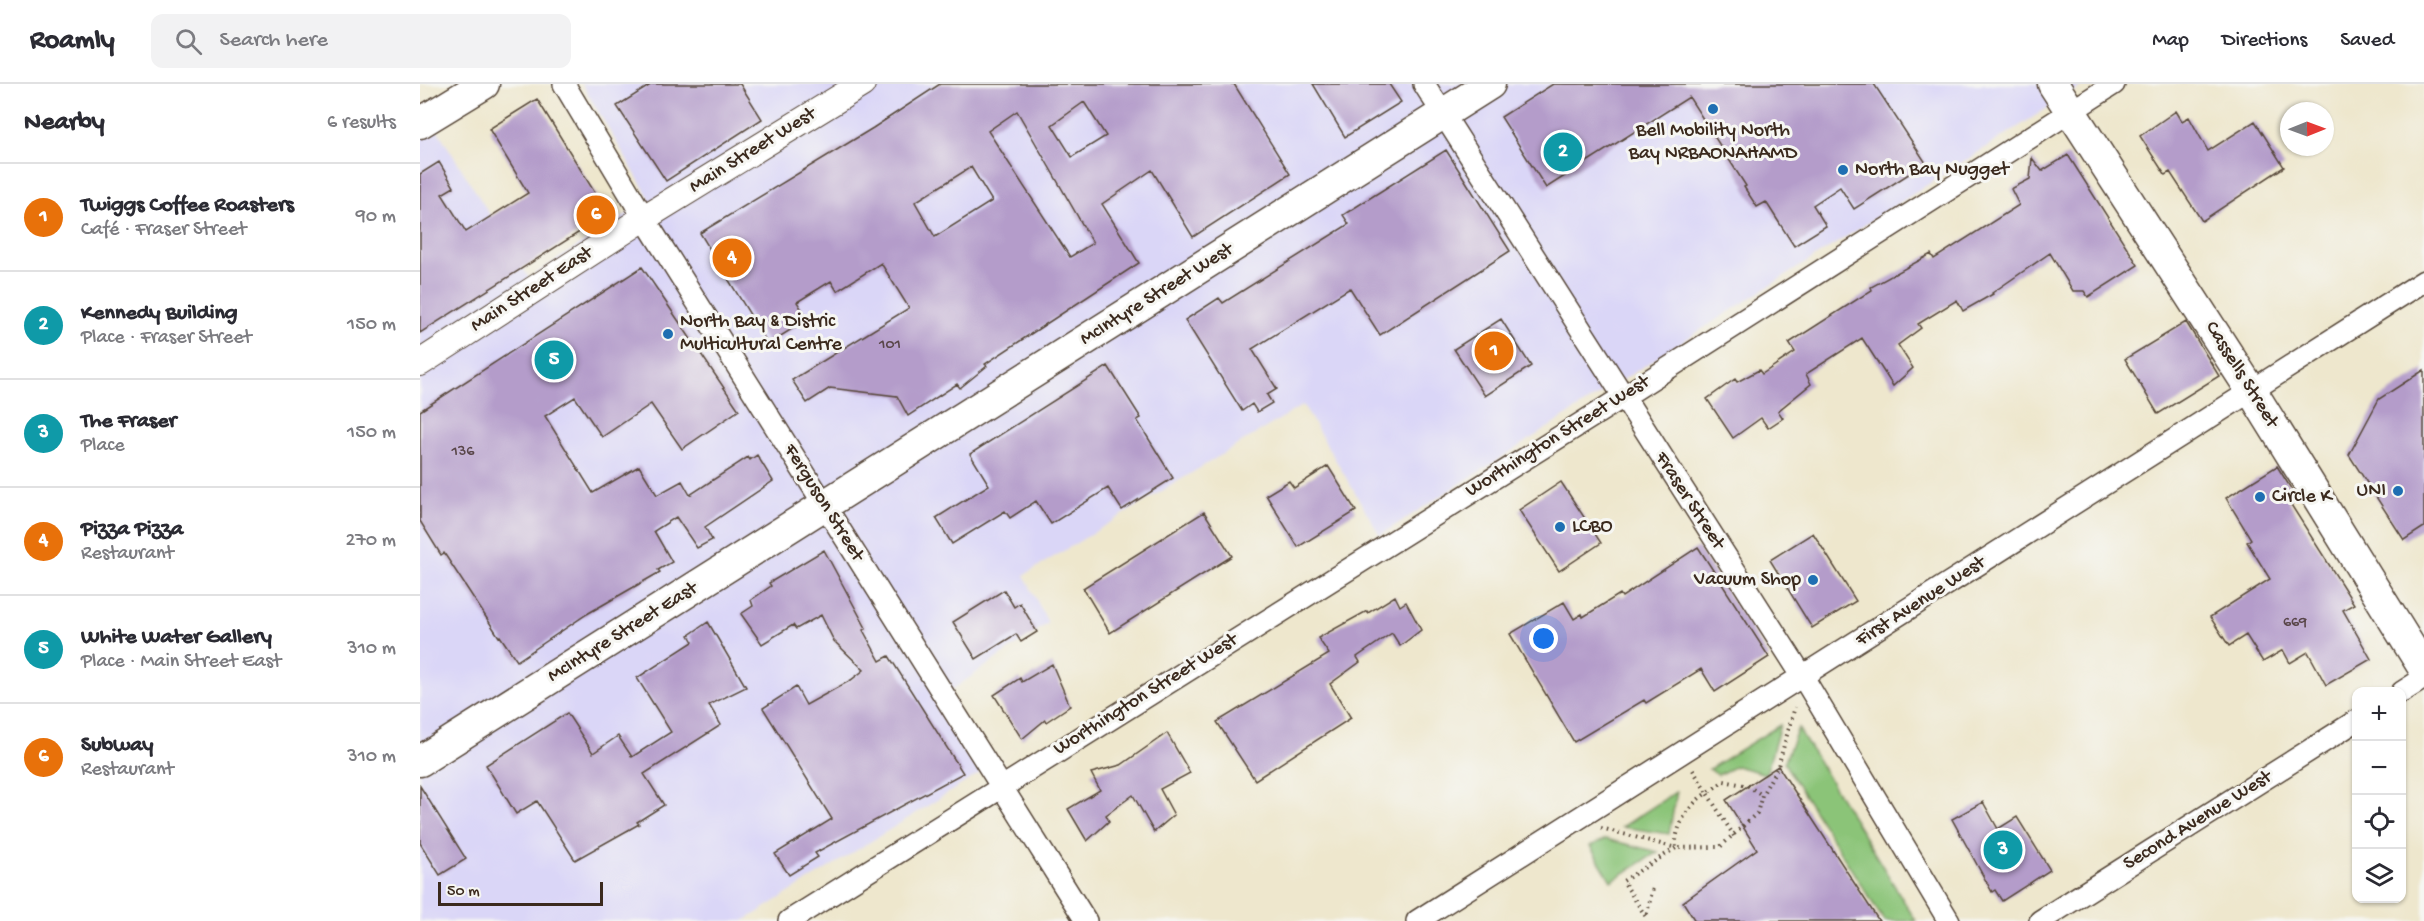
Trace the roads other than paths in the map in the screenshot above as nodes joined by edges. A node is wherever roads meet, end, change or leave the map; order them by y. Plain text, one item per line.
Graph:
1 (484, 84) edge
2 (564, 84) edge
3 (862, 84) edge
4 (1424, 84) edge
5 (1490, 84) edge
6 (2053, 84) edge
7 (2114, 84) edge
8 (2071, 112) junction
9 (1443, 114) junction
10 (420, 123) edge
11 (644, 218) junction
12 (2424, 280) edge
13 (420, 363) edge
14 (2251, 390) junction
15 (1623, 397) junction
16 (825, 506) junction
17 (2424, 669) edge
18 (1803, 677) junction
19 (2424, 678) edge
20 (2406, 689) edge
21 (2352, 724) edge
22 (420, 761) edge
23 (1000, 787) junction
24 (789, 921) edge
25 (1086, 921) edge
26 (1417, 921) edge
27 (1949, 921) edge
28 (2040, 921) edge

1 - 10 main road
2 - 11 street, Ferguson Street
3 - 11 street, Main Street West
4 - 9 street, Fraser Street
5 - 9 main road, McIntyre Street West
6 - 8 main road, Cassells Street
7 - 8 street, Worthington Street West
8 - 14 main road, Cassells Street
8 - 15 street, Worthington Street West
9 - 15 street, Fraser Street
9 - 16 main road, McIntyre Street West
11 - 13 street, Main Street East
11 - 16 street, Ferguson Street
12 - 14 street, First Avenue West
14 - 17 main road, Cassells Street
14 - 18 street, First Avenue West
15 - 18 street, Fraser Street
15 - 23 street, Worthington Street West
16 - 22 main road, McIntyre Street East
16 - 23 street, Ferguson Street
18 - 26 street, First Avenue West
18 - 27 street, Fraser Street
19 - 20 street
21 - 28 street, Second Avenue West
23 - 24 street, Worthington Street West
23 - 25 street, Ferguson Street

